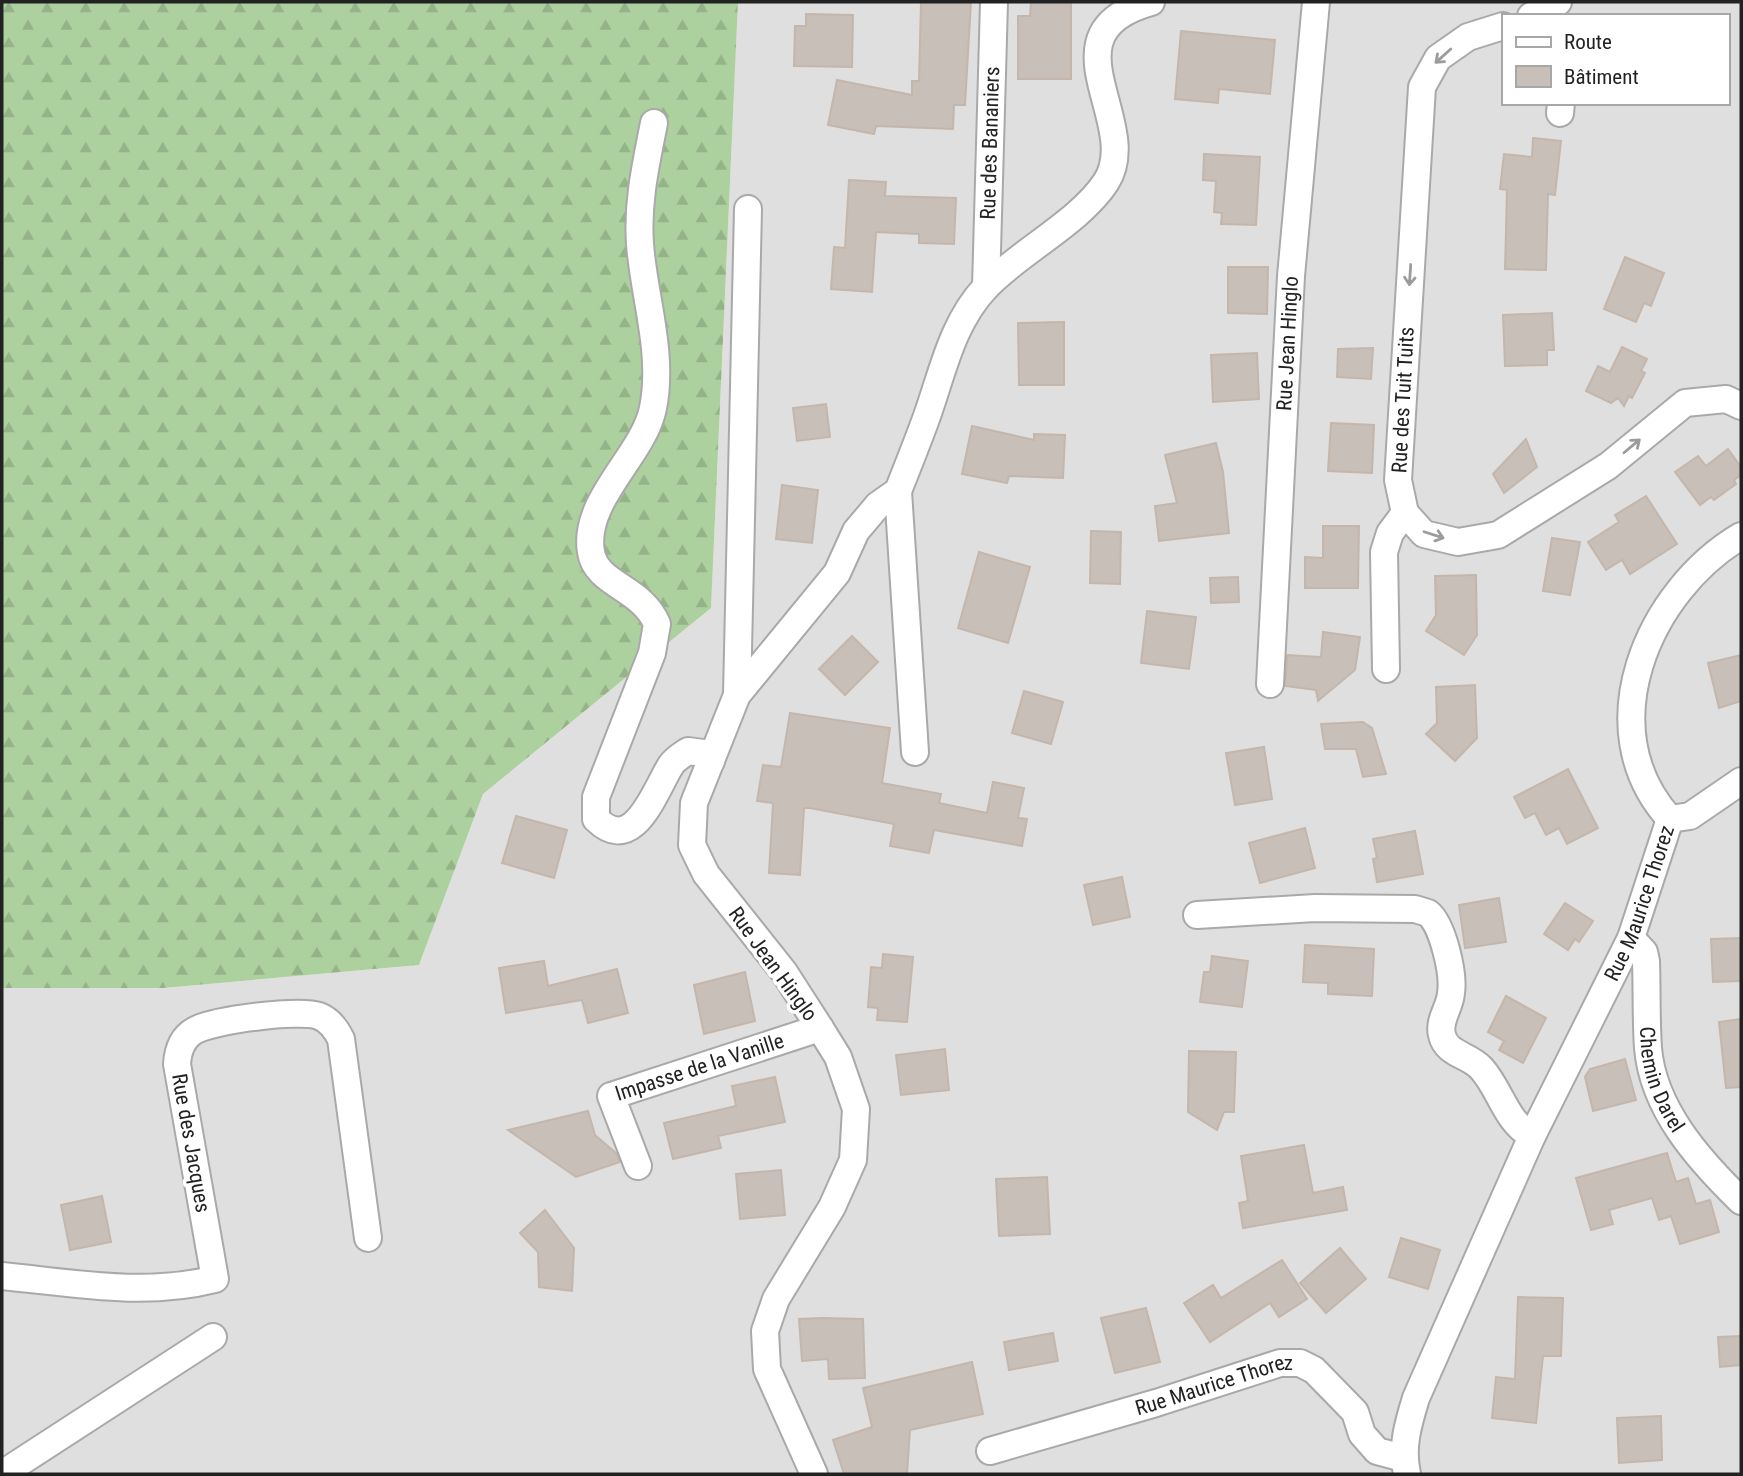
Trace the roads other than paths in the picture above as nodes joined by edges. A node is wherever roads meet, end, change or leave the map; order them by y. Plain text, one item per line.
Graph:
1 (994, 2) edge
2 (1151, 2) edge
3 (1316, 2) edge
4 (1558, 2) edge
5 (1535, 14) edge
6 (1502, 26) edge
7 (654, 123) dead end
8 (748, 209) dead end
9 (986, 287) junction
10 (1741, 405) edge
11 (898, 491) junction
12 (1405, 513) junction
13 (1741, 536) edge
14 (1386, 670) dead end
15 (1269, 684) dead end
16 (737, 695) junction
17 (915, 752) dead end
18 (711, 761) junction
19 (1741, 782) edge
20 (1670, 819) junction
21 (1198, 915) dead end
22 (1631, 937) junction
23 (820, 1028) junction
24 (1532, 1136) junction
25 (638, 1166) dead end
26 (1741, 1201) edge
27 (368, 1238) dead end
28 (2, 1276) edge
29 (213, 1337) dead end
30 (990, 1451) dead end
31 (1405, 1466) edge
32 (2, 1474) edge
33 (814, 1474) edge

1 - 9 street, Rue des Bananiers
2 - 9 street, Rue Jean Hinglo
3 - 15 street, Rue Jean Hinglo
4 - 5 street
6 -> 12 street, Rue des Tuit Tuits
7 - 18 street
8 - 16 street
9 - 11 street, Rue Jean Hinglo
12 -> 10 street
11 - 16 street, Rue Jean Hinglo
11 - 17 street, Rue Jean Hinglo
12 - 14 street
13 - 20 street, Rue Maurice Thorez
16 - 18 street, Rue Jean Hinglo
18 - 23 street, Rue Jean Hinglo
19 - 20 street
20 - 22 street, Rue Maurice Thorez
21 - 24 street
22 - 24 street, Rue Maurice Thorez
22 - 26 street, Chemin Darel
23 - 25 street, Impasse de la Vanille
23 - 33 street, Rue Jean Hinglo
24 - 31 street, Rue Maurice Thorez
27 - 28 street, Rue des Jacques
29 - 32 street
30 - 31 street, Rue Maurice Thorez

